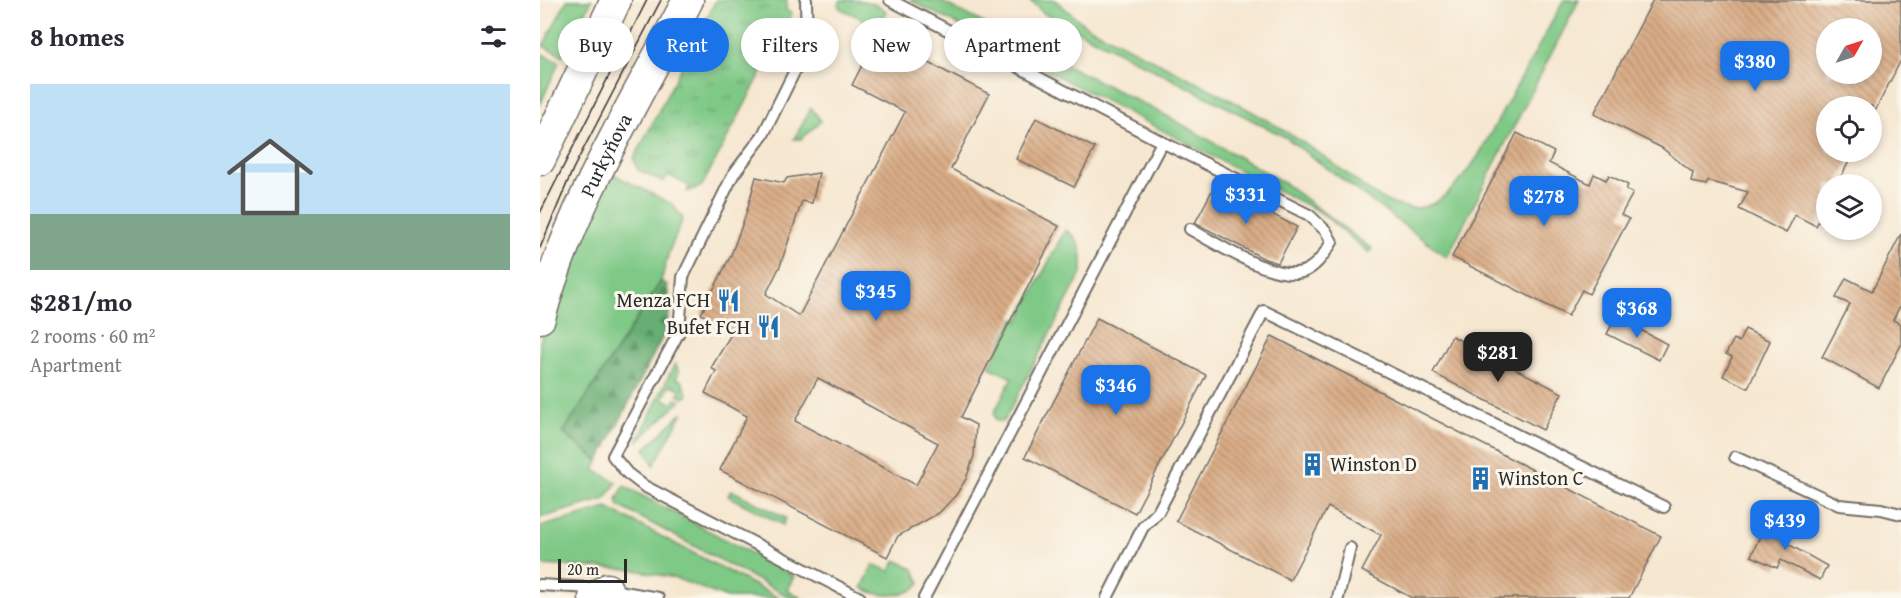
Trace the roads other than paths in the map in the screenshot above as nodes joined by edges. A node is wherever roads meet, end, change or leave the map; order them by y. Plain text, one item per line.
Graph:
1 (616, 0) edge
2 (688, 0) edge
3 (806, 0) edge
4 (890, 0) edge
5 (1161, 142) junction
6 (540, 160) edge
7 (1190, 229) dead end
8 (540, 318) edge
9 (1735, 457) dead end
10 (1664, 507) dead end
11 (1901, 514) edge
12 (1350, 548) dead end
13 (540, 585) edge
14 (601, 594) edge
15 (658, 598) edge
16 (860, 598) edge
17 (924, 598) edge
18 (1107, 598) edge
19 (1338, 598) edge

1 - 6 street
2 - 8 street, Purkyňova
3 - 16 lane
4 - 5 lane
5 - 7 lane
5 - 17 lane
9 - 11 lane
10 - 18 lane
12 - 19 lane
13 - 14 lane
14 - 15 lane

